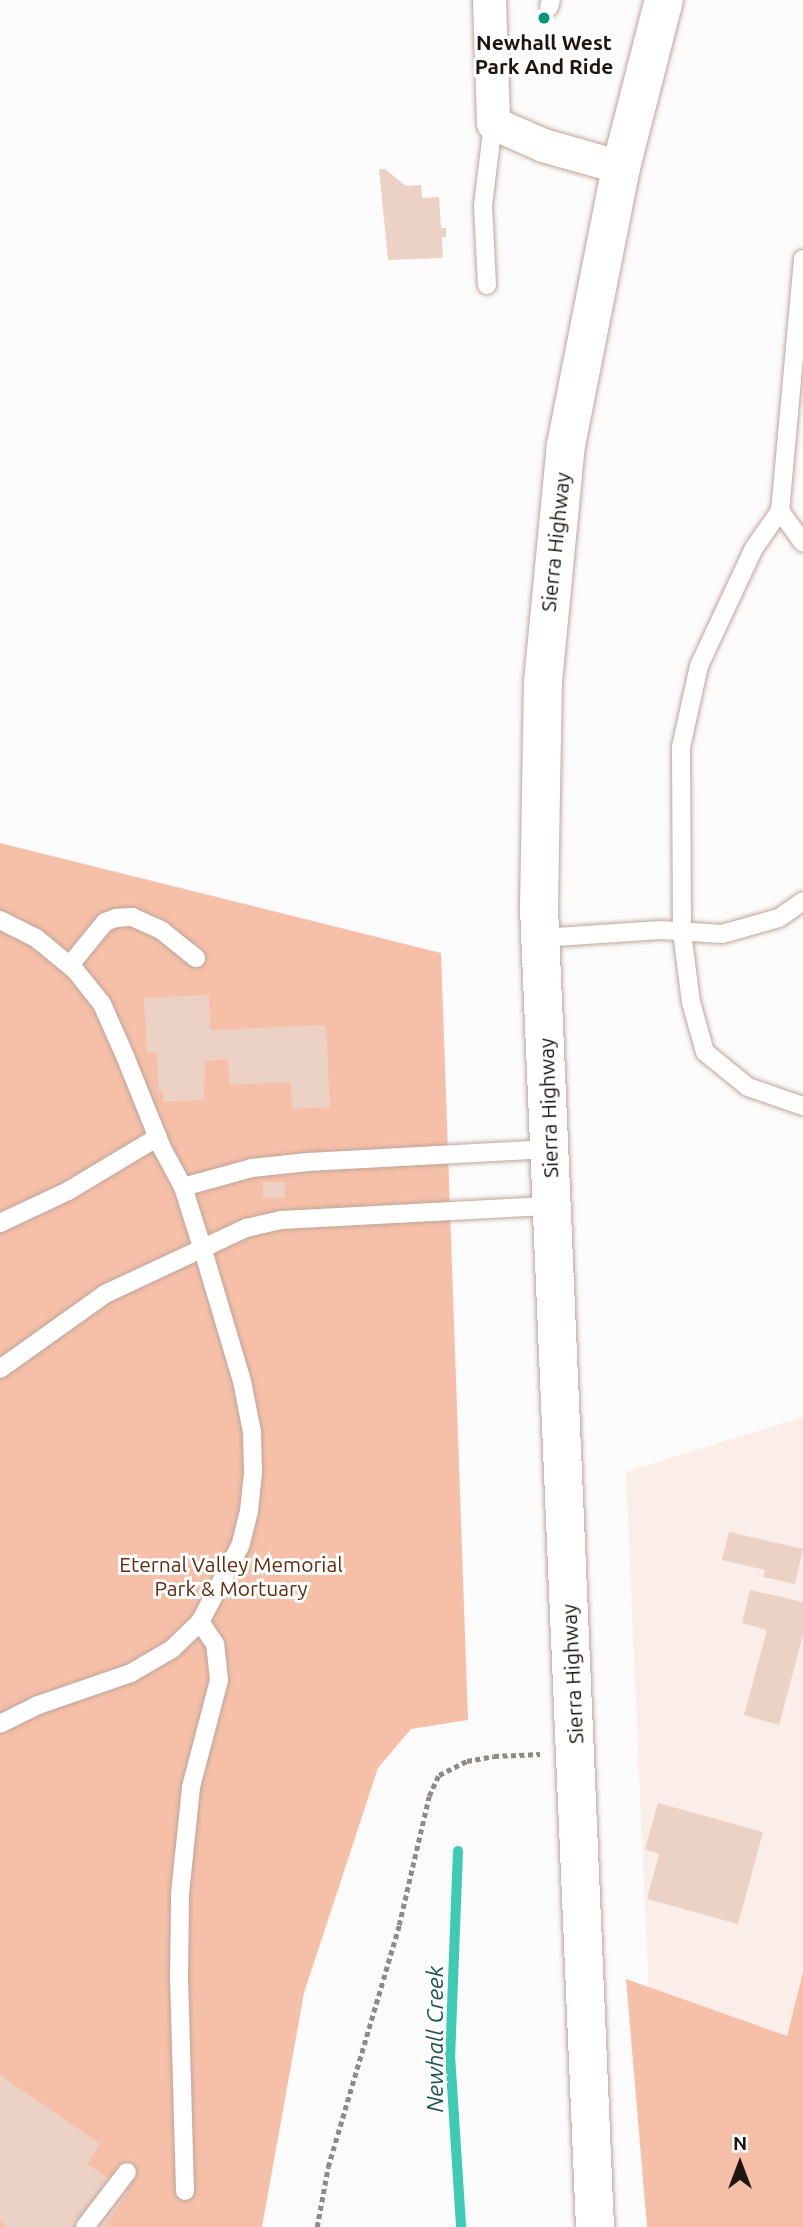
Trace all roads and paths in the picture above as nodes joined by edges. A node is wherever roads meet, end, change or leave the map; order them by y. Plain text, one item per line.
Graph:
1 (489, 0) edge
2 (664, 0) edge
3 (493, 123) junction
4 (621, 167) junction
5 (803, 259) edge
6 (487, 285) dead end
7 (780, 511) junction
8 (803, 543) edge
9 (803, 901) edge
10 (0, 920) edge
11 (682, 932) junction
12 (541, 938) junction
13 (196, 958) dead end
14 (70, 965) junction
15 (803, 1106) edge
16 (158, 1137) junction
17 (550, 1149) junction
18 (183, 1187) junction
19 (552, 1206) junction
20 (0, 1223) edge
21 (202, 1247) junction
22 (0, 1369) edge
23 (200, 1622) junction
24 (0, 1724) edge
25 (575, 1754) junction
26 (127, 2172) dead end
27 (185, 2191) dead end
28 (85, 2227) edge
29 (317, 2227) edge
30 (595, 2227) edge

1 - 3 street
2 - 4 main road, Sierra Highway
3 - 4 street
3 - 6 lane
4 - 12 main road, Sierra Highway
5 - 7 lane
7 - 8 lane
7 - 11 lane
9 - 11 lane
10 - 14 lane
11 - 12 lane
11 - 15 lane
12 - 17 main road, Sierra Highway
13 - 14 lane
14 - 16 lane
16 - 18 lane
16 - 20 lane
17 - 18 lane
17 - 19 main road, Sierra Highway
18 - 21 lane
19 - 21 lane
19 - 25 main road, Sierra Highway
21 - 22 lane
21 - 23 lane
23 - 24 lane
23 - 27 lane
25 - 29 path
25 - 30 main road, Sierra Highway
26 - 28 lane

